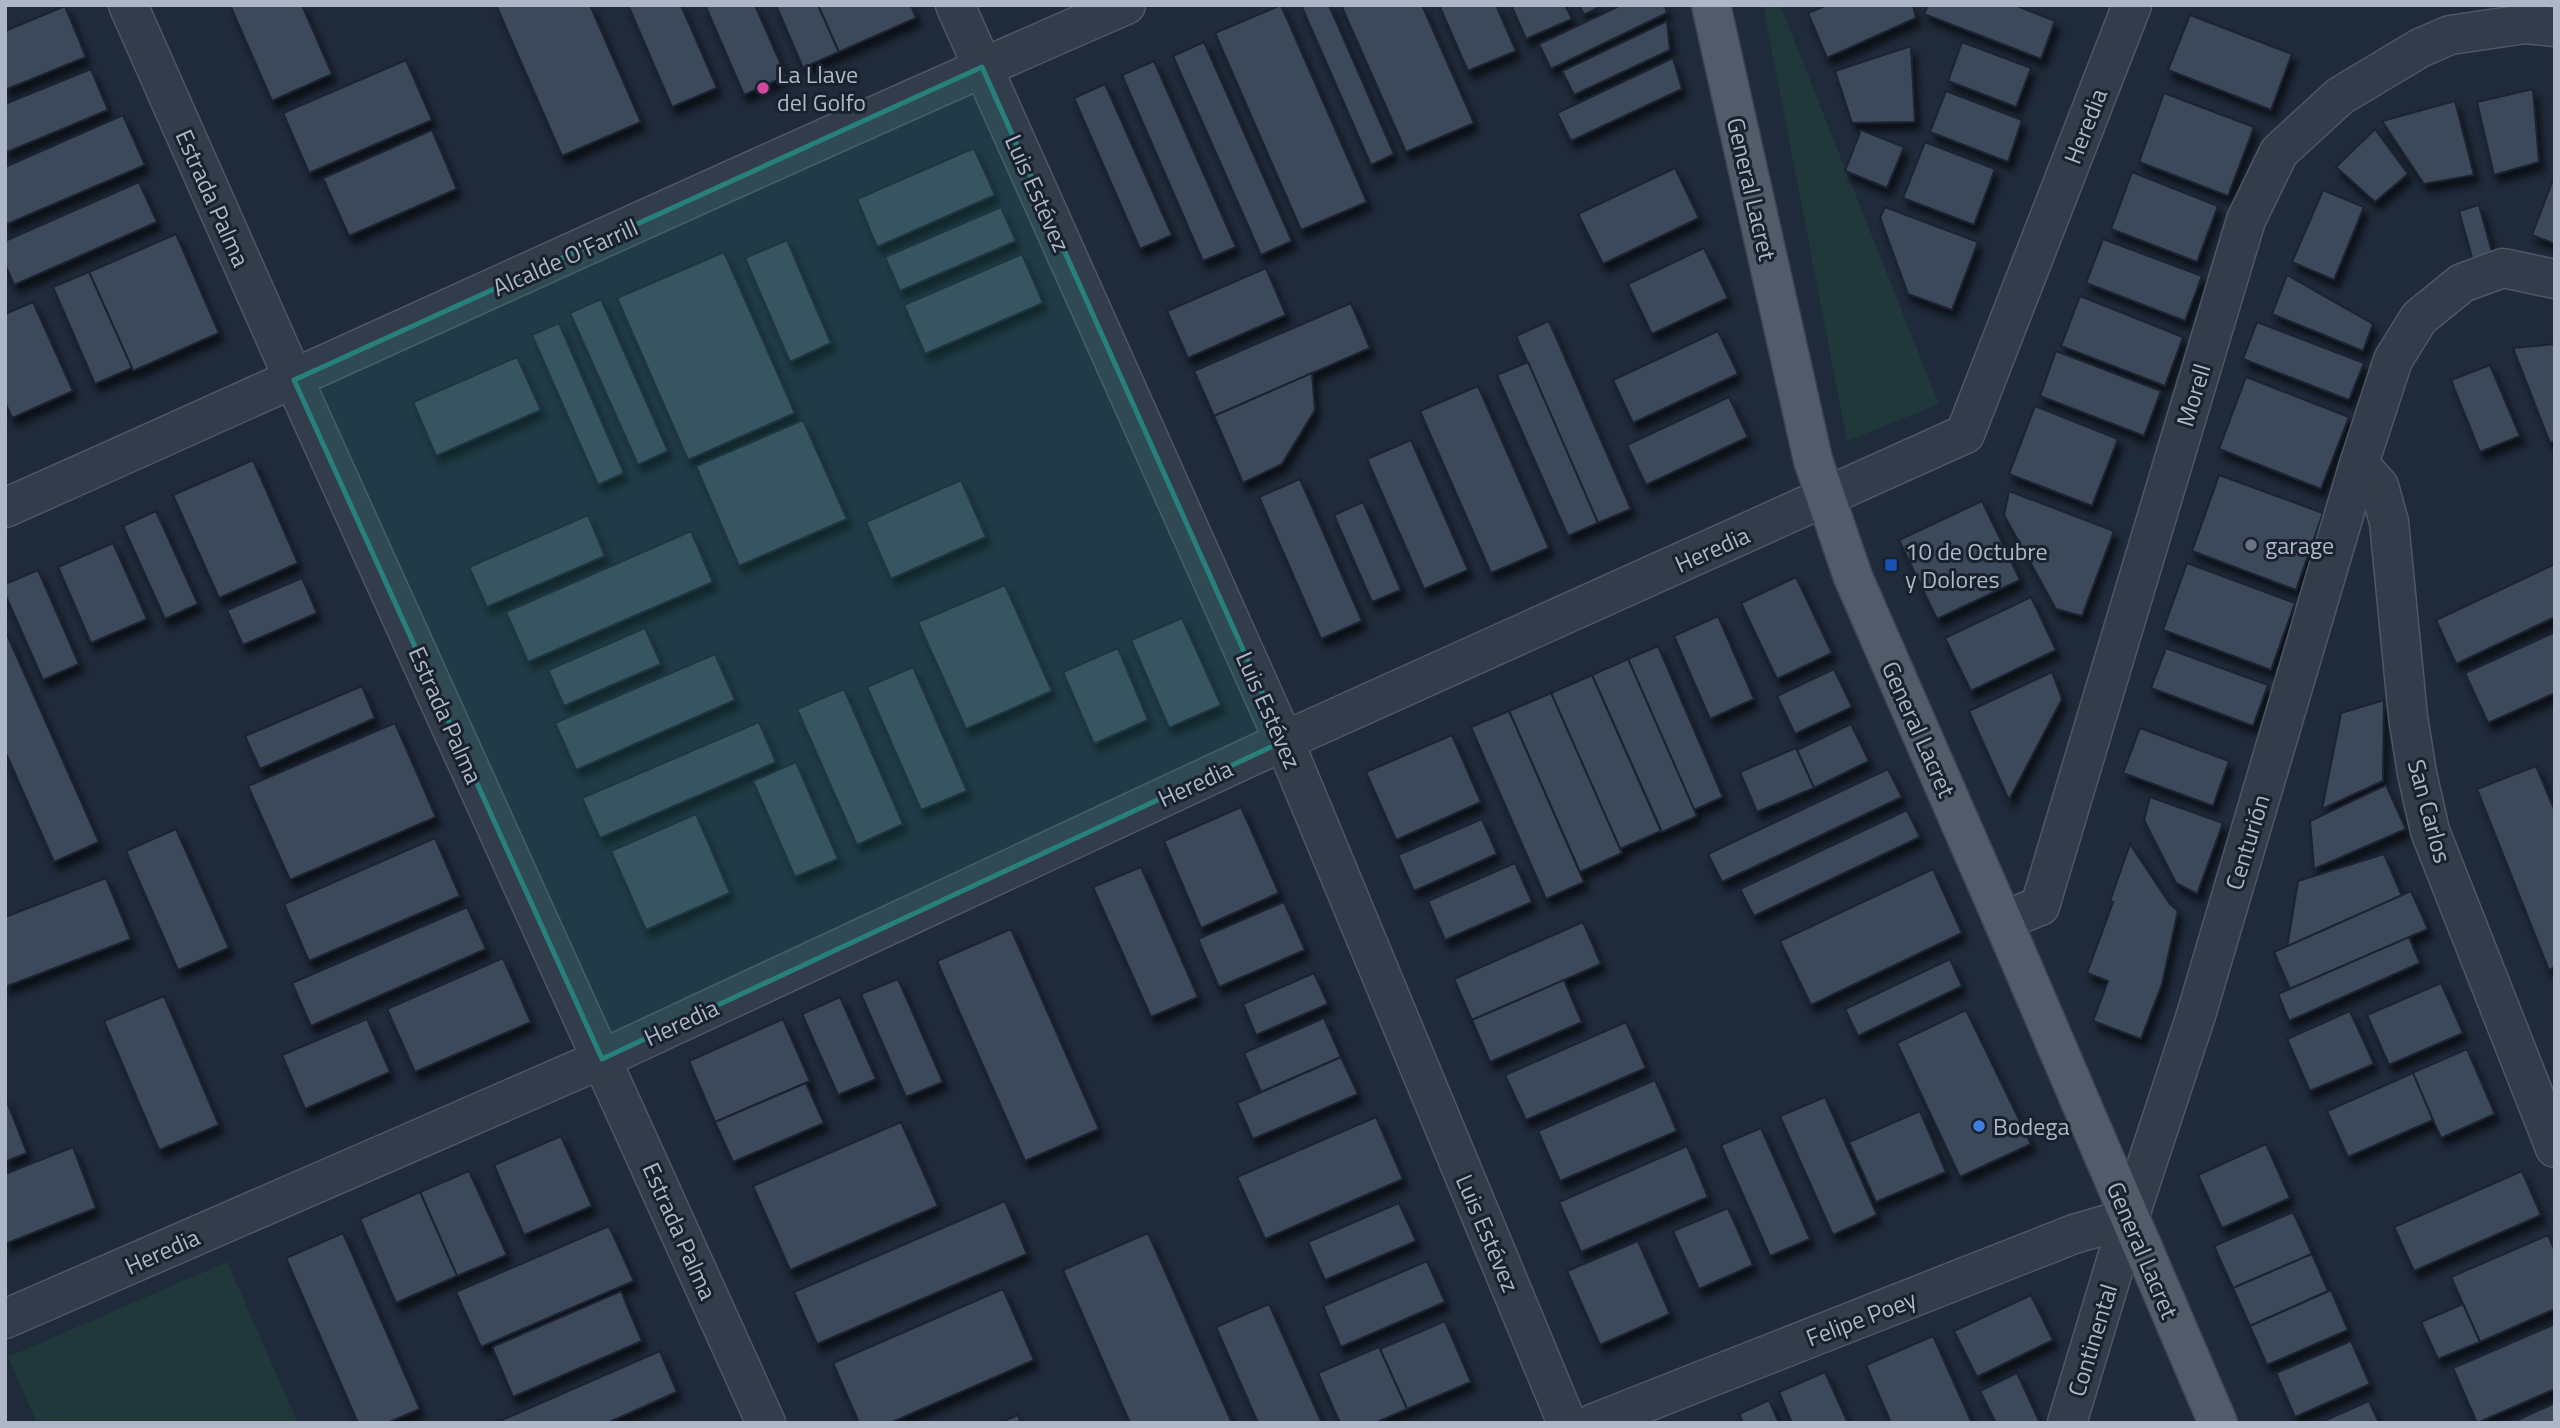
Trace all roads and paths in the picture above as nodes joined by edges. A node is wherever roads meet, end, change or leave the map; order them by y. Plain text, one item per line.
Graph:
1 (128, 5) edge
2 (955, 5) edge
3 (1126, 5) edge
4 (1711, 5) edge
5 (2132, 5) edge
6 (2555, 27) edge
7 (982, 67) junction
8 (2555, 279) edge
9 (293, 380) junction
10 (2360, 464) junction
11 (1826, 498) junction
12 (5, 508) edge
13 (1284, 741) junction
14 (2003, 921) junction
15 (602, 1059) junction
16 (2555, 1148) edge
17 (2129, 1218) junction
18 (5, 1320) edge
19 (766, 1423) edge
20 (1567, 1423) edge
21 (1594, 1423) edge
22 (2067, 1423) edge
23 (2218, 1423) edge

1 - 9 street, Estrada Palma
2 - 7 street, Luis Estévez
3 - 7 street, Alcalde O'Farrill
4 - 11 main road, General Lacret
5 - 11 street, Heredia
6 - 14 street, Morell
7 - 9 street, Alcalde O'Farrill
7 - 13 street, Luis Estévez
8 - 10 street, Centurión
9 - 12 street, Alcalde O'Farrill
9 - 15 street, Estrada Palma
10 - 16 street, San Carlos
10 - 17 street, Centurión
11 - 13 street, Heredia
11 - 14 main road, General Lacret
13 - 15 street, Heredia
13 - 20 street, Luis Estévez
14 - 17 main road, General Lacret
15 - 18 street, Heredia
15 - 19 street, Estrada Palma
17 - 21 street, Felipe Poey
17 - 22 street, Continental
17 - 23 main road, General Lacret

